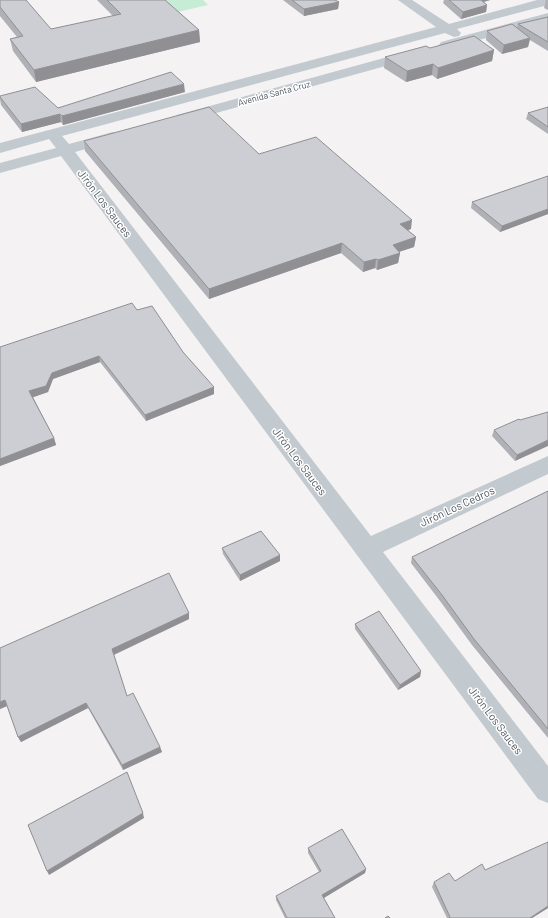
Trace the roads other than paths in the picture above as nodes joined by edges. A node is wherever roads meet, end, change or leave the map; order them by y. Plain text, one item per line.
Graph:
1 (404, 0) edge
2 (548, 1) edge
3 (548, 17) edge
4 (446, 27) junction
5 (466, 40) junction
6 (165, 123) edge
7 (127, 133) edge
8 (59, 142) junction
9 (0, 148) edge
10 (0, 168) edge
11 (548, 464) edge
12 (366, 549) junction
13 (548, 789) edge

1 - 4 street
2 - 4 street, Avenida Santa Cruz
3 - 5 street, Avenida Santa Cruz
4 - 5 street
4 - 8 street, Avenida Santa Cruz
5 - 6 street, Avenida Santa Cruz
7 - 8 street, Avenida Santa Cruz
8 - 9 street, Avenida Santa Cruz
8 - 10 street, Avenida Santa Cruz
8 - 12 street, Jirón Los Sauces
11 - 12 street, Jirón Los Cedros
12 - 13 street, Jirón Los Sauces

